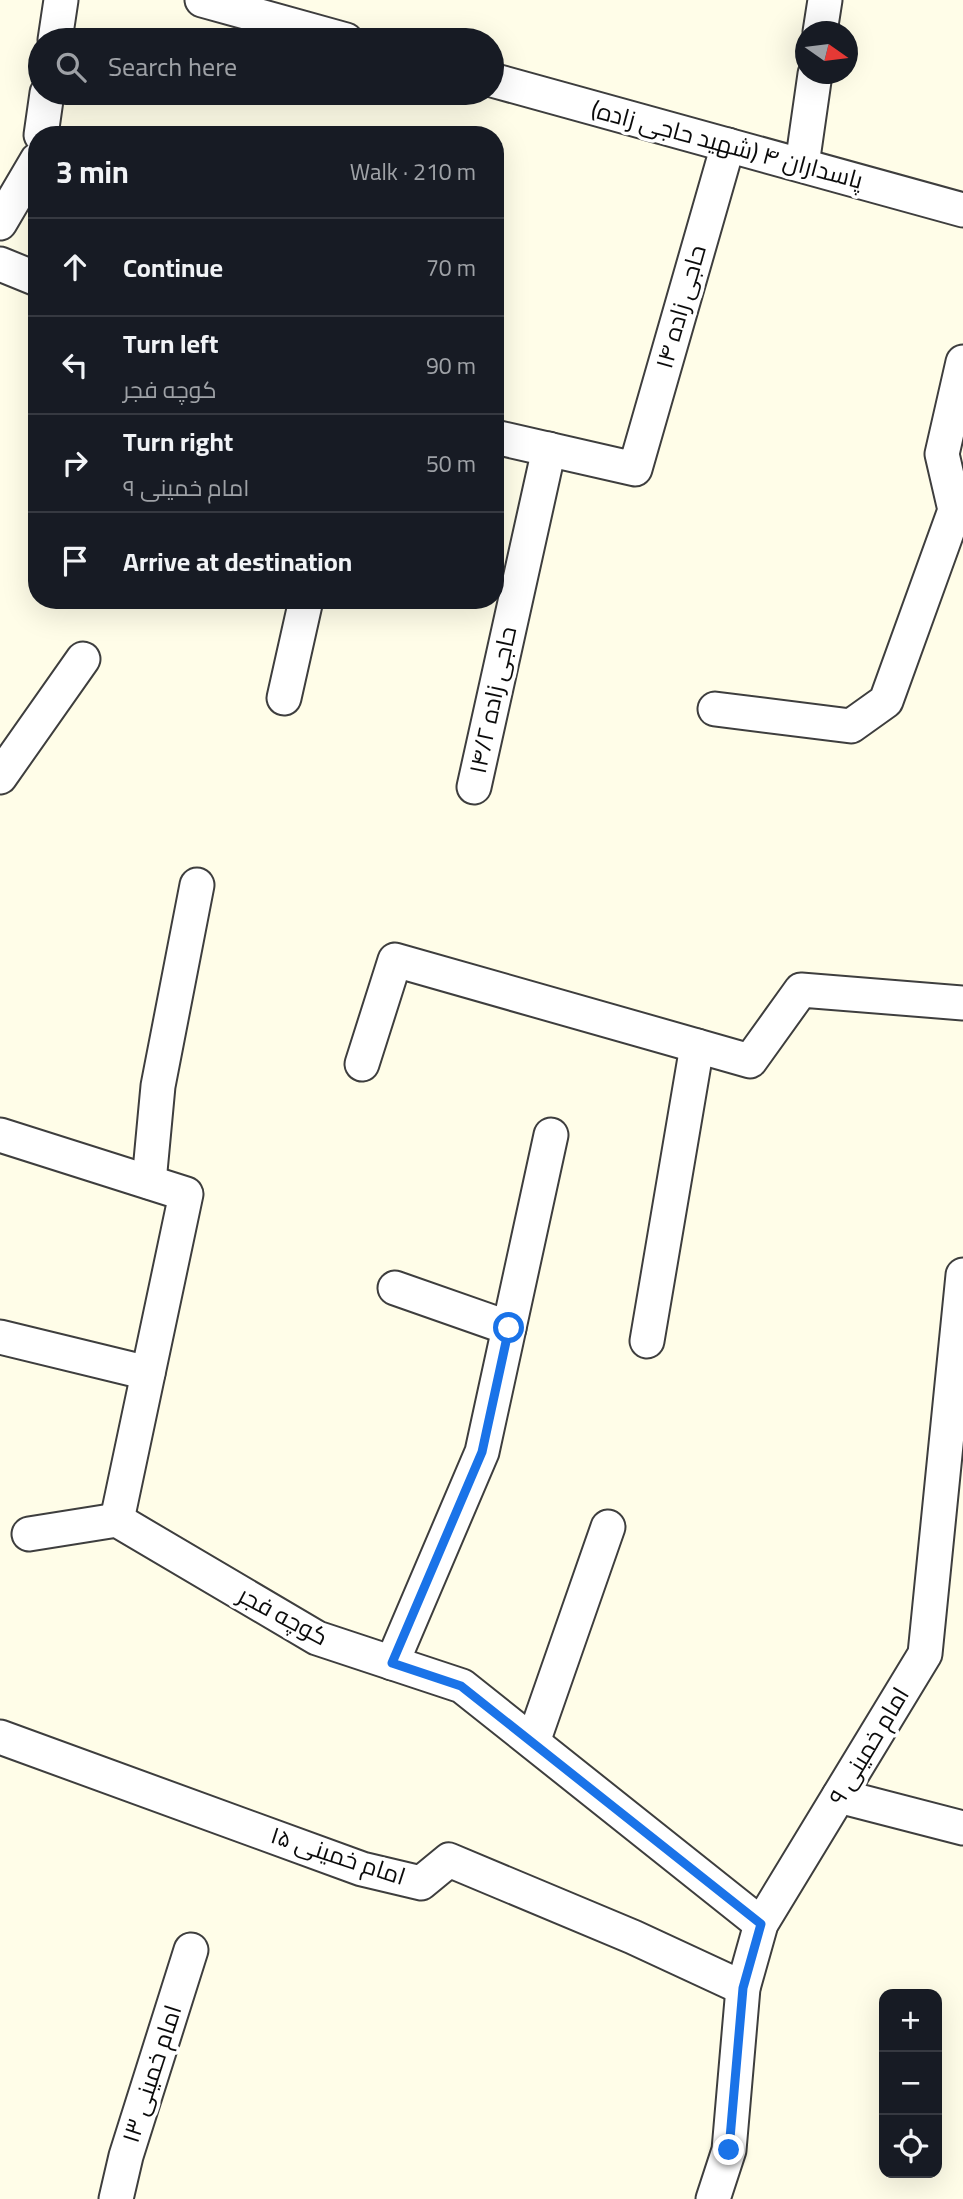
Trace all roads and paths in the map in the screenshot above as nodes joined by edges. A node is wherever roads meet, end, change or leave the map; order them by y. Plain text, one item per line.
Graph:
1 (61, 0) edge
2 (202, 0) edge
3 (825, 0) edge
4 (822, 21) edge
5 (57, 28) edge
6 (303, 28) edge
7 (504, 83) edge
8 (814, 84) edge
9 (45, 105) edge
10 (42, 126) edge
11 (728, 145) junction
12 (802, 165) junction
13 (28, 175) edge
14 (963, 210) edge
15 (0, 223) edge
16 (0, 264) edge
17 (28, 275) edge
18 (963, 362) edge
19 (504, 439) edge
20 (549, 449) junction
21 (304, 609) edge
22 (83, 659) dead end
23 (284, 698) dead end
24 (715, 709) dead end
25 (0, 777) edge
26 (474, 787) dead end
27 (197, 885) dead end
28 (963, 1003) edge
29 (697, 1046) junction
30 (362, 1064) dead end
31 (0, 1135) edge
32 (551, 1135) dead end
33 (149, 1182) junction
34 (395, 1288) dead end
35 (963, 1288) edge
36 (509, 1328) junction
37 (0, 1336) edge
38 (647, 1340) dead end
39 (148, 1373) junction
40 (952, 1495) edge
41 (117, 1520) junction
42 (608, 1527) dead end
43 (29, 1534) dead end
44 (392, 1663) junction
45 (0, 1737) edge
46 (533, 1742) junction
47 (839, 1796) junction
48 (963, 1828) edge
49 (761, 1924) junction
50 (191, 1950) dead end
51 (743, 1988) junction
52 (116, 2199) edge
53 (713, 2199) edge

1 - 5 street
2 - 6 street
3 - 4 street
7 - 11 street, پاسداران ۴ (شهید حاجی زاده)
8 - 12 street
9 - 10 street
11 - 12 street, پاسداران ۴ (شهید حاجی زاده)
11 - 20 street, حاجی زاده ۱۴
12 - 14 street, پاسداران ۴ (شهید حاجی زاده)
13 - 15 street
16 - 17 street
18 - 24 street
19 - 20 street
20 - 26 street, حاجی زاده ۱۴/۲
21 - 23 street
22 - 25 street
27 - 33 street
28 - 29 street
29 - 30 street
29 - 38 street
31 - 33 street
32 - 36 street
33 - 39 street
34 - 36 street
35 - 40 street, امام خمینی ۹
36 - 44 street
37 - 39 street
39 - 41 street
40 - 47 street, امام خمینی ۹
41 - 43 street
41 - 44 street, کوچه فجر
42 - 46 street
44 - 46 street, کوچه فجر
45 - 51 street, امام خمینی ۱۵
46 - 49 street, کوچه فجر
47 - 48 street
47 - 49 street, امام خمینی ۹
49 - 51 street, امام خمینی ۹
50 - 52 street, امام خمینی ۱۳
51 - 53 street, امام خمینی ۹

